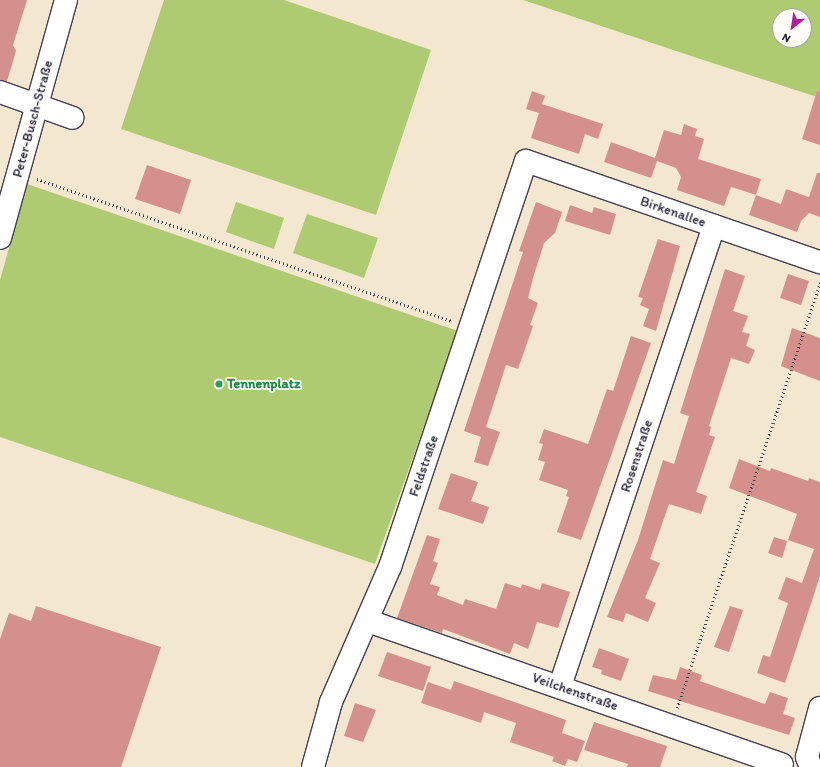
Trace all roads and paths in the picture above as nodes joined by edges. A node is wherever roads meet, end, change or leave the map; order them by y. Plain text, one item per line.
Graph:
1 (66, 0) edge
2 (0, 92) edge
3 (37, 104) junction
4 (72, 118) dead end
5 (526, 161) joint
6 (18, 173) junction
7 (714, 226) junction
8 (0, 238) edge
9 (820, 262) edge
10 (820, 282) edge
11 (471, 328) junction
12 (368, 621) junction
13 (560, 686) junction
14 (820, 708) edge
15 (671, 725) junction
16 (809, 762) edge
17 (780, 766) edge
18 (313, 767) edge

1 - 3 street, Peter-Busch-Straße
2 - 3 street
3 - 4 street
3 - 6 street, Peter-Busch-Straße
5 - 7 street, Birkenallee
5 - 11 street, Feldstraße
6 - 8 street, Peter-Busch-Straße
6 - 11 path
7 - 9 street, Birkenallee
7 - 13 street, Rosenstraße
10 - 15 path
11 - 12 street, Feldstraße
12 - 13 street, Veilchenstraße
12 - 18 street, Feldstraße
13 - 15 street, Veilchenstraße
14 - 16 street
15 - 17 street, Veilchenstraße
16 - 17 street

